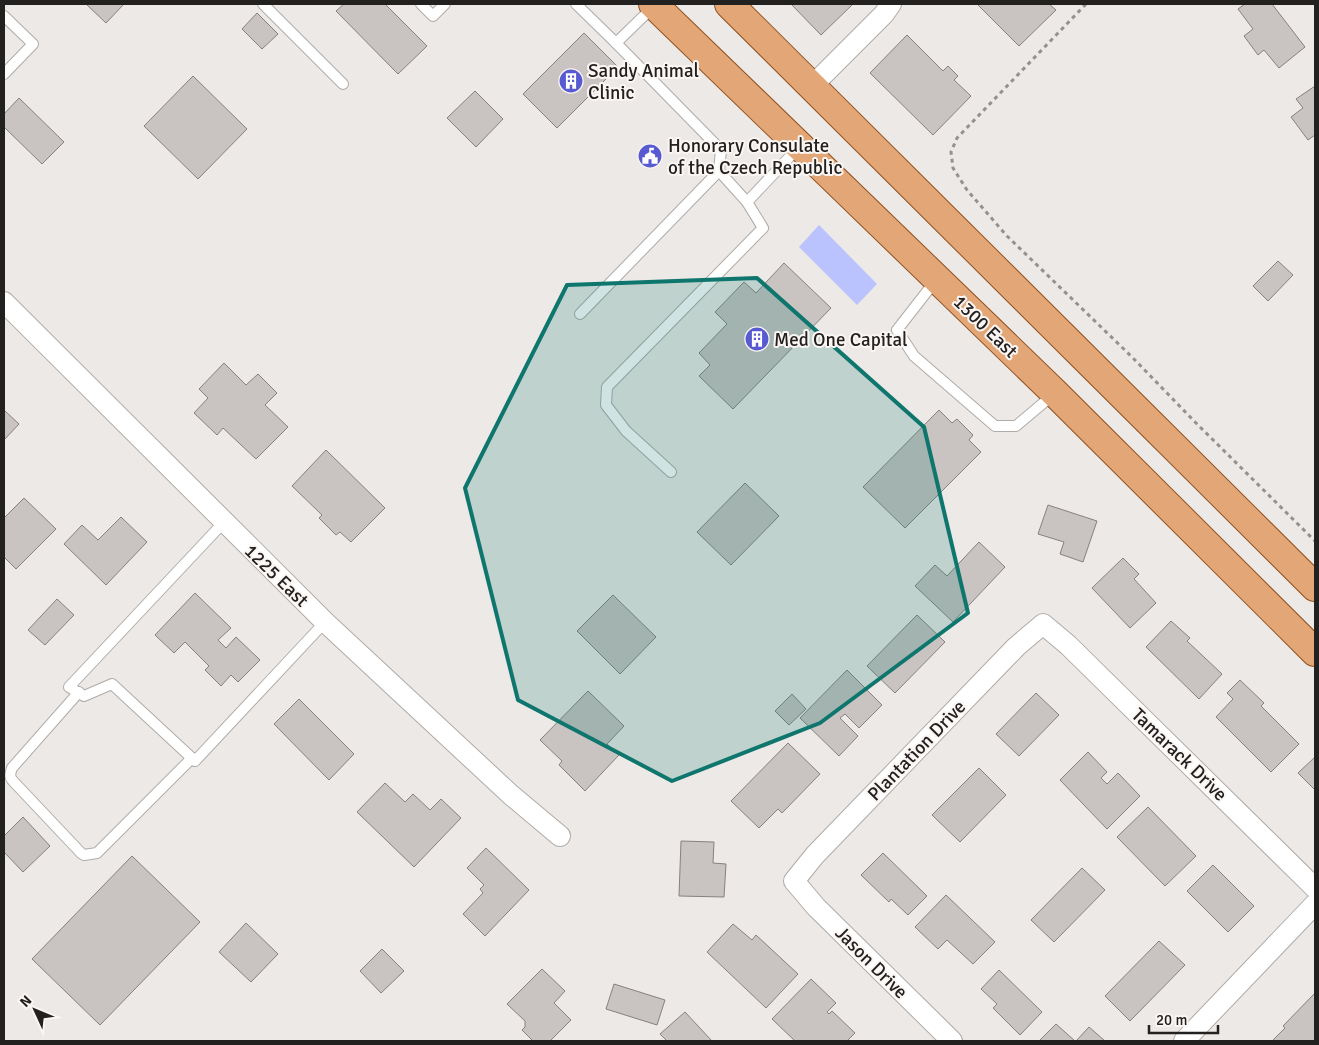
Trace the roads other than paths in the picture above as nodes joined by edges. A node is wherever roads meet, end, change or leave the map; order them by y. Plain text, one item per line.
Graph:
1 (263, 4) edge
2 (421, 4) edge
3 (445, 4) edge
4 (576, 4) edge
5 (654, 4) edge
6 (729, 4) edge
7 (891, 4) edge
8 (4, 16) edge
9 (616, 43) junction
10 (4, 74) edge
11 (343, 84) dead end
12 (812, 86) junction
13 (800, 146) junction
14 (719, 170) junction
15 (747, 202) junction
16 (937, 279) junction
17 (4, 302) edge
18 (580, 314) dead end
19 (1055, 393) junction
20 (671, 472) dead end
21 (224, 522) junction
22 (1315, 587) edge
23 (325, 622) junction
24 (1043, 624) joint
25 (1315, 652) edge
26 (79, 692) junction
27 (192, 758) junction
28 (560, 836) dead end
29 (794, 881) joint
30 (1315, 888) edge
31 (1315, 904) edge
32 (952, 1041) edge
33 (1184, 1041) edge

1 - 11 lane
2 - 3 lane
4 - 9 lane
5 - 9 lane
5 - 13 main road, 1300 East
6 - 12 main road
7 - 12 street
8 - 10 lane
9 - 14 lane
12 - 22 main road
13 - 15 lane
13 - 16 main road, 1300 East
14 - 15 lane
14 - 18 lane
15 - 20 lane
16 - 19 main road, 1300 East
16 - 19 lane
17 - 21 street, 1225 East
19 - 25 main road, 1300 East
21 - 23 street, 1225 East
21 - 26 lane
23 - 27 lane
23 - 28 street, 1225 East
24 - 29 street, Plantation Drive
24 - 30 street, Tamarack Drive
26 - 27 lane
26 - 27 lane
29 - 32 street, Jason Drive
31 - 33 street

